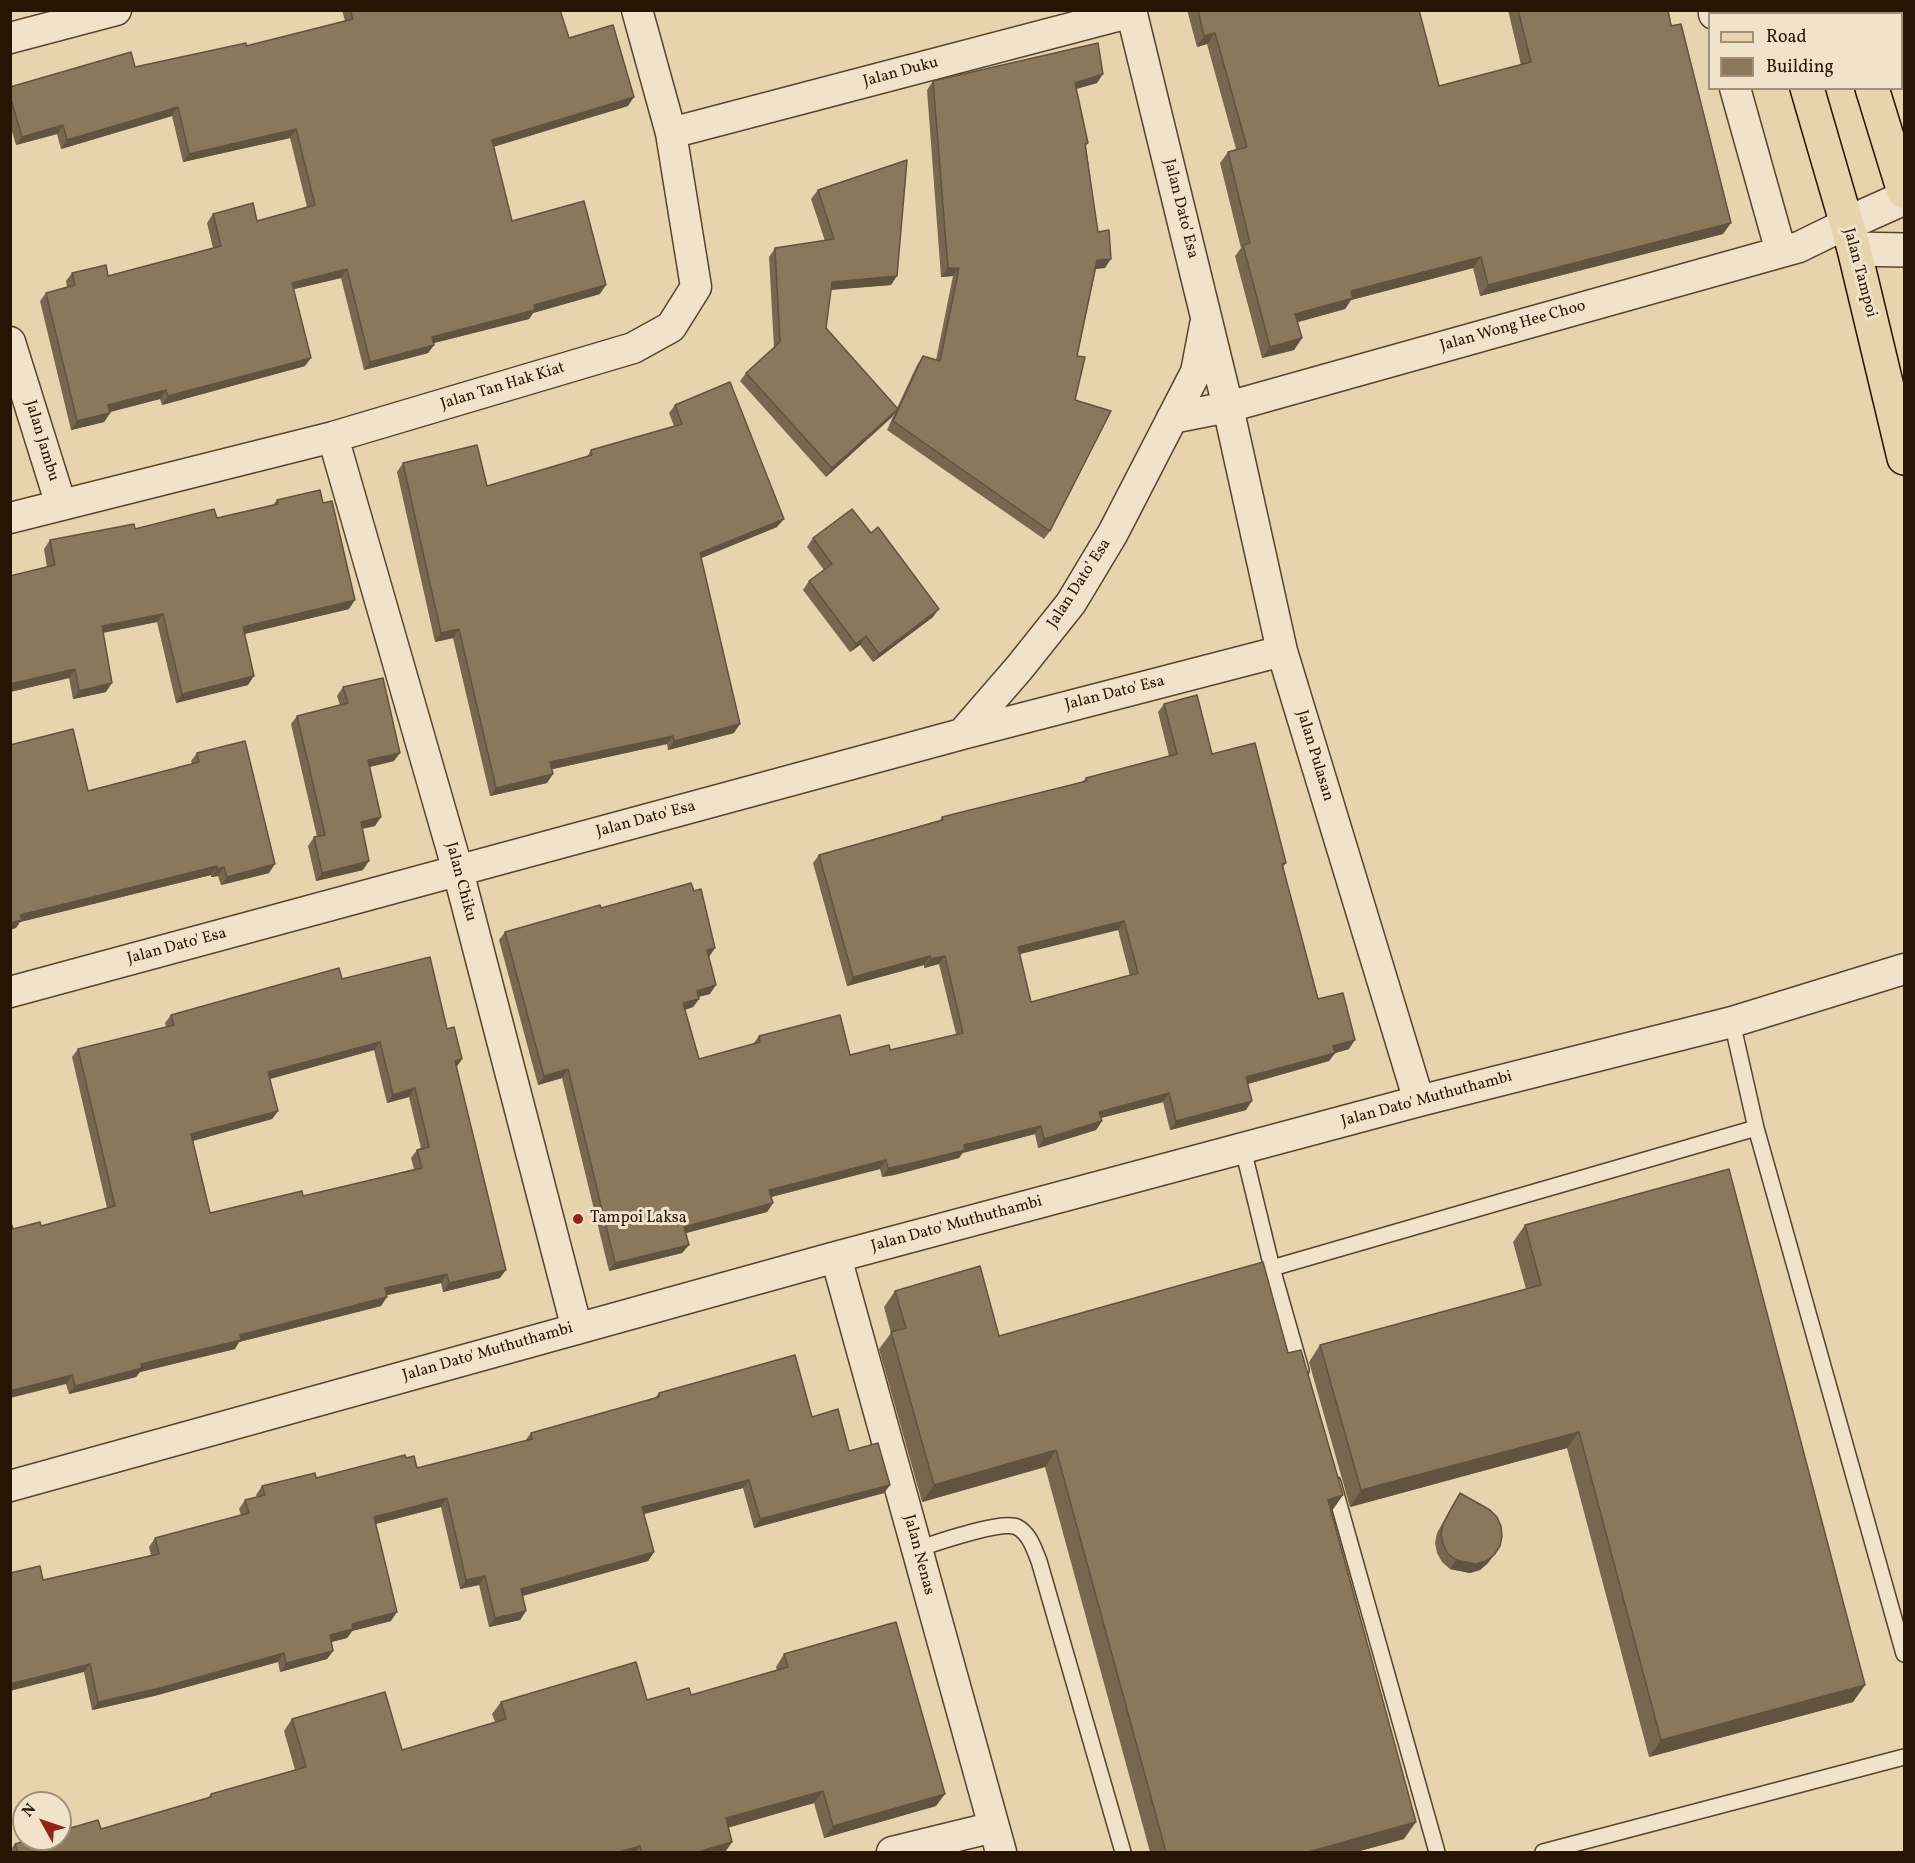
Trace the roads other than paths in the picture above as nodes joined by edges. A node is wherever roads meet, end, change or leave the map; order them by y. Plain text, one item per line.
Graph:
1 (116, 10) edge
2 (637, 10) edge
3 (1132, 11) edge
4 (10, 38) edge
5 (1736, 90) edge
6 (1808, 90) edge
7 (1873, 90) edge
8 (671, 133) junction
9 (1905, 192) edge
10 (1905, 198) edge
11 (1850, 236) junction
12 (1790, 250) junction
13 (1905, 250) edge
14 (1206, 316) junction
15 (10, 342) edge
16 (1228, 407) junction
17 (1172, 418) junction
18 (333, 437) junction
19 (1905, 458) edge
20 (61, 505) junction
21 (10, 518) edge
22 (1282, 651) junction
23 (962, 734) junction
24 (458, 871) junction
25 (1905, 969) edge
26 (10, 992) edge
27 (1732, 1022) junction
28 (1419, 1101) junction
29 (1756, 1128) junction
30 (1243, 1149) junction
31 (836, 1257) junction
32 (1272, 1268) junction
33 (577, 1329) junction
34 (1304, 1383) edge
35 (1327, 1463) edge
36 (10, 1486) edge
37 (917, 1549) junction
38 (1905, 1654) edge
39 (1905, 1757) edge
40 (997, 1840) edge
41 (892, 1852) edge
42 (1124, 1852) edge
43 (1437, 1852) edge
44 (1544, 1852) edge

1 - 4 street
2 - 8 street, Jalan Tan Hak Kiat
3 - 8 street, Jalan Duku
3 - 14 street, Jalan Dato' Esa
5 - 12 street
6 - 11 main road, Jalan Tampoi
7 - 9 main road
8 - 18 street, Jalan Tan Hak Kiat
10 - 11 street
11 - 12 street, Jalan Wong Hee Choo
11 - 13 street
11 - 19 main road, Jalan Tampoi
12 - 16 street, Jalan Wong Hee Choo
14 - 16 street, Jalan Dato' Esa
14 - 17 street, Jalan Dato’ Esa
15 - 20 street, Jalan Jambu
16 - 17 street
16 - 22 street, Jalan Pulasan
17 - 23 street, Jalan Dato’ Esa
18 - 20 street, Jalan Tan Hak Kiat
18 - 24 street, Jalan Chiku
20 - 21 street, Jalan Tan Hak Kiat
22 - 23 street, Jalan Dato' Esa
22 - 28 street, Jalan Pulasan
23 - 24 street, Jalan Dato' Esa
24 - 26 street, Jalan Dato' Esa
24 - 33 street, Jalan Chiku
25 - 27 street, Jalan Dato' Muthuthambi
27 - 28 street, Jalan Dato' Muthuthambi
27 - 29 lane
28 - 30 street, Jalan Dato' Muthuthambi
29 - 32 lane
29 - 38 lane
30 - 31 street, Jalan Dato' Muthuthambi
30 - 32 lane
31 - 33 street, Jalan Dato' Muthuthambi
31 - 37 street, Jalan Nenas
32 - 34 lane
33 - 36 street, Jalan Dato' Muthuthambi
35 - 43 lane
37 - 40 street, Jalan Nenas
37 - 42 lane
39 - 44 lane
40 - 41 street

